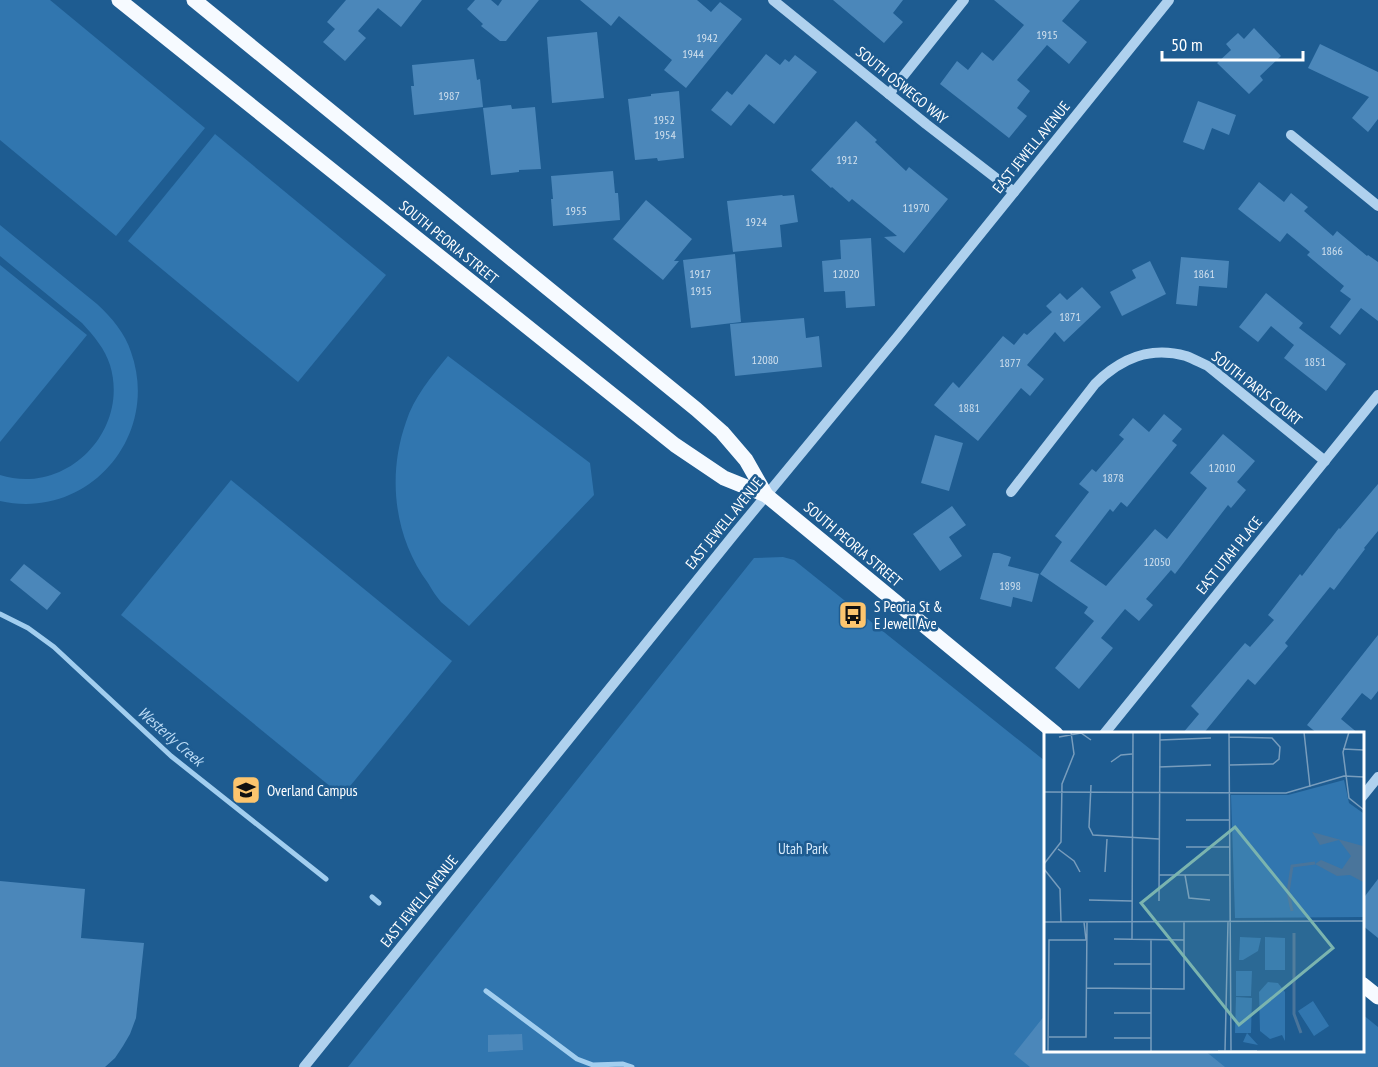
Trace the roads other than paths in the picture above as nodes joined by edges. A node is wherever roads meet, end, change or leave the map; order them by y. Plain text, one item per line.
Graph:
1 (120, 0) edge
2 (194, 0) edge
3 (773, 0) edge
4 (964, 0) edge
5 (1169, 0) edge
6 (889, 94) junction
7 (1291, 135) dead end
8 (1014, 192) junction
9 (1378, 206) edge
10 (1378, 395) edge
11 (1325, 461) junction
12 (1011, 492) dead end
13 (766, 495) junction
14 (1054, 732) edge
15 (1106, 732) edge
16 (1378, 777) edge
17 (1363, 796) edge
18 (1363, 985) edge
19 (1378, 997) edge
20 (304, 1067) edge

1 - 13 main road, SOUTH PEORIA STREET
2 - 13 main road, SOUTH PEORIA STREET
3 - 6 street, SOUTH OSWEGO WAY
4 - 6 street
5 - 8 street, EAST JEWELL AVENUE
6 - 8 street, SOUTH OSWEGO WAY
7 - 9 street
8 - 13 street, EAST JEWELL AVENUE
10 - 11 street, EAST UTAH PLACE
11 - 12 street, SOUTH PARIS COURT
11 - 15 street, EAST UTAH PLACE
13 - 14 main road, SOUTH PEORIA STREET
13 - 20 street, EAST JEWELL AVENUE
16 - 17 street
18 - 19 main road

